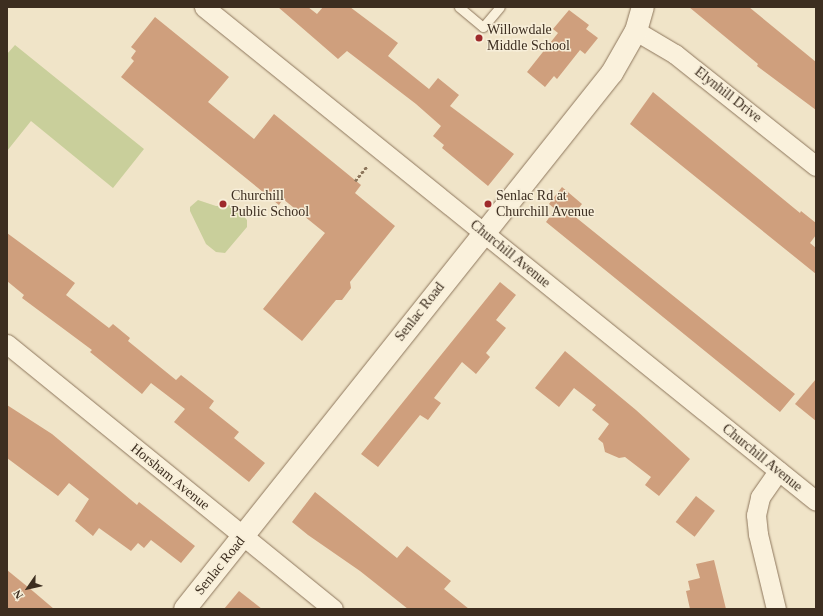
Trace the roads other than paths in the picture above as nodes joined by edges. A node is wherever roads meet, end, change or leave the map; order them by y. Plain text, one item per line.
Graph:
1 (204, 7) edge
2 (458, 7) edge
3 (500, 7) edge
4 (643, 7) edge
5 (636, 31) junction
6 (816, 166) edge
7 (483, 232) junction
8 (7, 344) edge
9 (778, 471) junction
10 (816, 501) edge
11 (244, 537) junction
12 (185, 609) edge
13 (333, 609) edge
14 (776, 609) edge

1 - 7 street, Churchill Avenue
2 - 3 lane
4 - 5 street, Senlac Road
5 - 6 street, Elynhill Drive
5 - 7 street, Senlac Road
7 - 9 street, Churchill Avenue
7 - 11 street, Senlac Road
8 - 11 street, Horsham Avenue
9 - 10 street, Churchill Avenue
9 - 14 street
11 - 12 street, Senlac Road
11 - 13 street, Horsham Avenue

